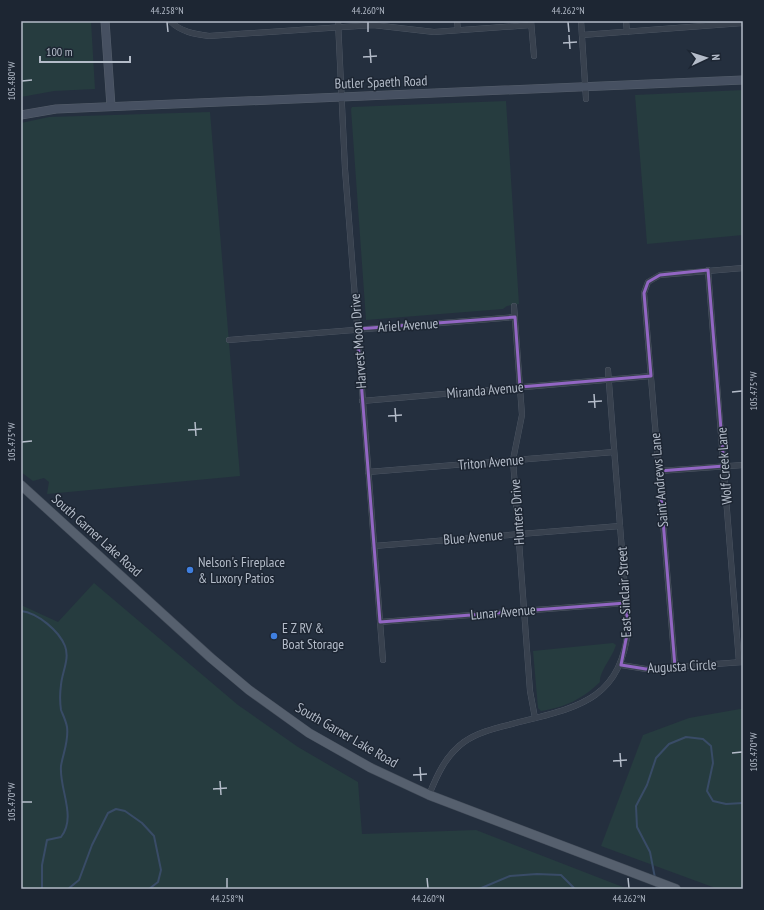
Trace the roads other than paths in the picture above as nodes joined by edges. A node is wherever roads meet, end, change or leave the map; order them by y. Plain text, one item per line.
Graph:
1 (105, 21) edge
2 (170, 21) edge
3 (457, 21) edge
4 (581, 21) edge
5 (626, 21) edge
6 (531, 23) edge
7 (743, 23) edge
8 (339, 24) edge
9 (458, 30) junction
10 (627, 32) junction
11 (582, 35) junction
12 (534, 56) dead end
13 (743, 80) edge
14 (585, 86) junction
15 (342, 96) junction
16 (586, 99) dead end
17 (111, 106) junction
18 (21, 116) edge
19 (743, 268) edge
20 (708, 270) junction
21 (514, 306) dead end
22 (515, 317) junction
23 (357, 329) junction
24 (229, 340) dead end
25 (608, 370) dead end
26 (651, 376) junction
27 (609, 381) junction
28 (520, 387) junction
29 (362, 401) junction
30 (614, 452) junction
31 (513, 460) junction
32 (743, 465) edge
33 (724, 466) junction
34 (659, 471) junction
35 (368, 472) junction
36 (21, 485) edge
37 (620, 526) junction
38 (519, 534) junction
39 (374, 546) junction
40 (626, 603) junction
41 (525, 610) junction
42 (380, 622) junction
43 (383, 660) dead end
44 (741, 662) edge
45 (621, 665) junction
46 (675, 667) junction
47 (534, 718) junction
48 (429, 795) junction
49 (676, 889) edge

1 - 17 main road
2 - 8 street
3 - 9 street
4 - 11 street
5 - 10 street
6 - 9 street
6 - 12 street
7 - 10 street
8 - 9 street
8 - 15 street, Harvest Moon Drive
10 - 11 street
11 - 14 street
13 - 14 main road, Butler Spaeth Road
14 - 15 main road, Butler Spaeth Road
14 - 16 street
15 - 17 main road, Butler Spaeth Road
15 - 23 street, Harvest Moon Drive
17 - 18 main road, Butler Spaeth Road
19 - 20 street
20 - 26 street, Saint Andrews Lane
20 - 33 street, Wolf Creek Lane
21 - 22 street, Hunters Drive
22 - 23 street, Ariel Avenue
22 - 28 street, Hunters Drive
23 - 24 street, Ariel Avenue
23 - 29 street, Harvest Moon Drive
25 - 27 street, East Sinclair Street
26 - 27 street, Miranda Avenue
26 - 34 street, Saint Andrews Lane
27 - 28 street, Miranda Avenue
27 - 30 street, East Sinclair Street
28 - 29 street, Miranda Avenue
28 - 31 street, Hunters Drive
29 - 35 street, Harvest Moon Drive
30 - 31 street, Triton Avenue
30 - 37 street, East Sinclair Street
31 - 35 street, Triton Avenue
31 - 38 street, Hunters Drive
32 - 33 street
33 - 34 street
33 - 44 street, Wolf Creek Lane
34 - 46 street, Saint Andrews Lane
35 - 39 street, Harvest Moon Drive
36 - 48 main road, South Garner Lake Road
37 - 38 street, Blue Avenue
37 - 40 street, East Sinclair Street
38 - 39 street, Blue Avenue
38 - 41 street, Hunters Drive
39 - 42 street, Harvest Moon Drive
40 - 41 street, Lunar Avenue
40 - 45 street, East Sinclair Street
41 - 42 street, Lunar Avenue
41 - 47 street, Hunters Drive
42 - 43 street, Harvest Moon Drive
44 - 46 street, Augusta Circle
45 - 46 street, Augusta Circle
45 - 47 street, East Sinclair Street
47 - 48 street, East Sinclair Street
48 - 49 main road, South Garner Lake Road

